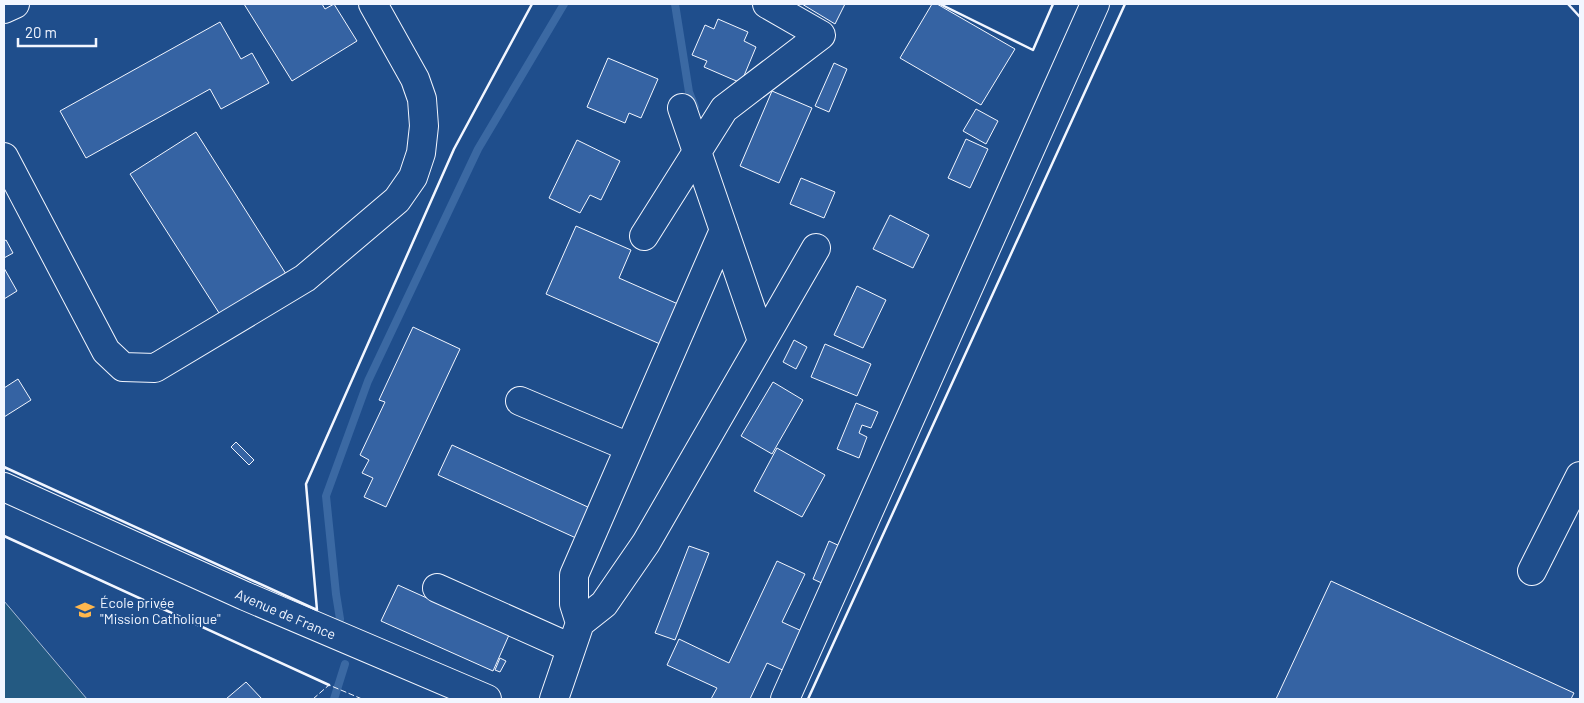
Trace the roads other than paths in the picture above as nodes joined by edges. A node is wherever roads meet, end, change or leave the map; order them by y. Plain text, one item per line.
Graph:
1 (15, 4) edge
2 (373, 4) edge
3 (767, 4) edge
4 (1095, 4) edge
5 (4, 9) edge
6 (682, 108) dead end
7 (697, 152) junction
8 (4, 157) edge
9 (724, 230) junction
10 (644, 236) dead end
11 (816, 248) dead end
12 (762, 341) junction
13 (520, 401) dead end
14 (629, 447) junction
15 (1580, 476) edge
16 (4, 487) edge
17 (1532, 572) dead end
18 (437, 588) dead end
19 (575, 635) junction
20 (487, 699) edge
21 (554, 699) edge
22 (785, 699) edge

1 - 5 street
2 - 8 street
3 - 7 street
4 - 22 street
6 - 7 street
7 - 9 street
7 - 10 street
9 - 12 street
9 - 14 street
11 - 12 street
12 - 19 street
13 - 14 street
14 - 19 street
15 - 17 street
16 - 20 street, Avenue de France
18 - 19 street
19 - 21 street

